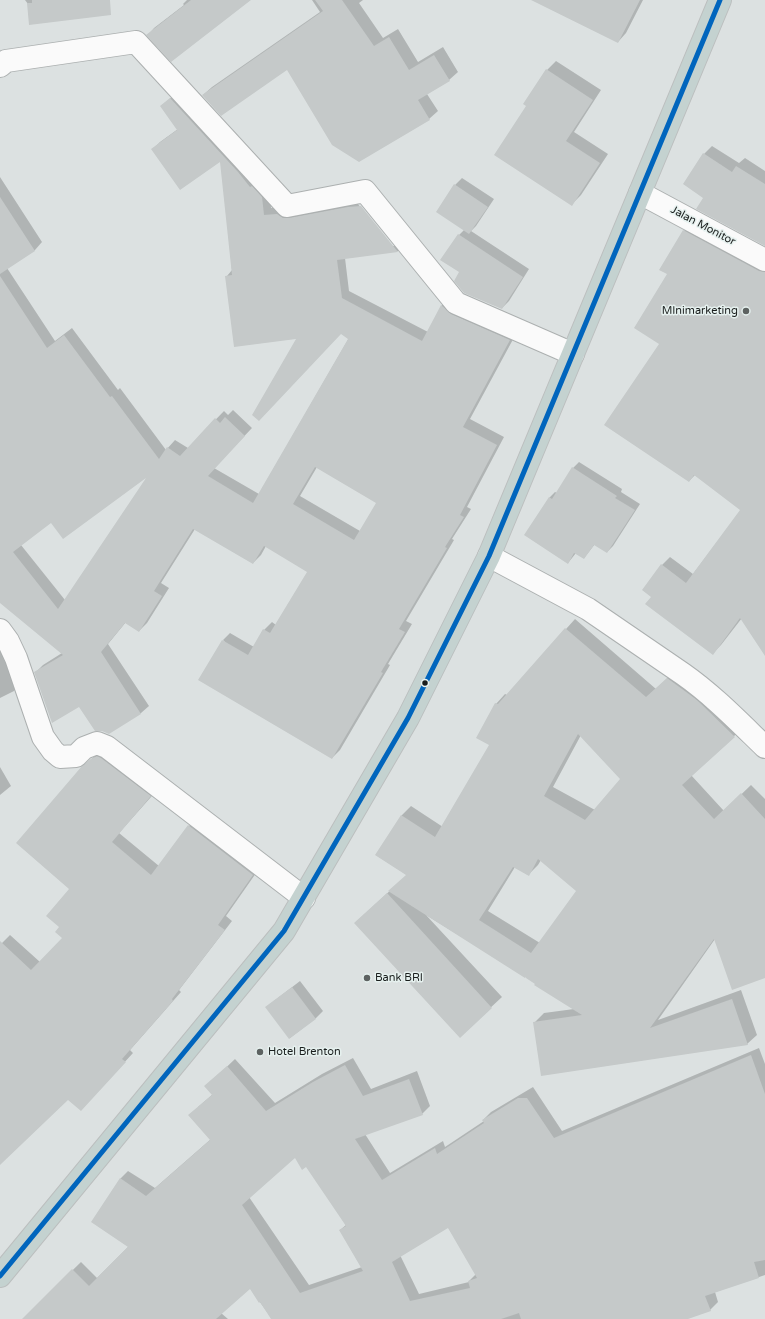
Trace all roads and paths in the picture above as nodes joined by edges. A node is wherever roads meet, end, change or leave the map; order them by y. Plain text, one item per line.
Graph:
1 (720, 0) edge
2 (0, 66) edge
3 (640, 193) junction
4 (765, 260) edge
5 (573, 354) junction
6 (489, 556) junction
7 (0, 630) edge
8 (765, 747) edge
9 (304, 898) junction
10 (0, 1276) edge

1 - 3 highway
2 - 5 street
3 - 4 street, Jalan Monitor
3 - 5 highway
5 - 6 highway
6 - 8 street
6 - 9 highway
7 - 9 street
9 - 10 highway

